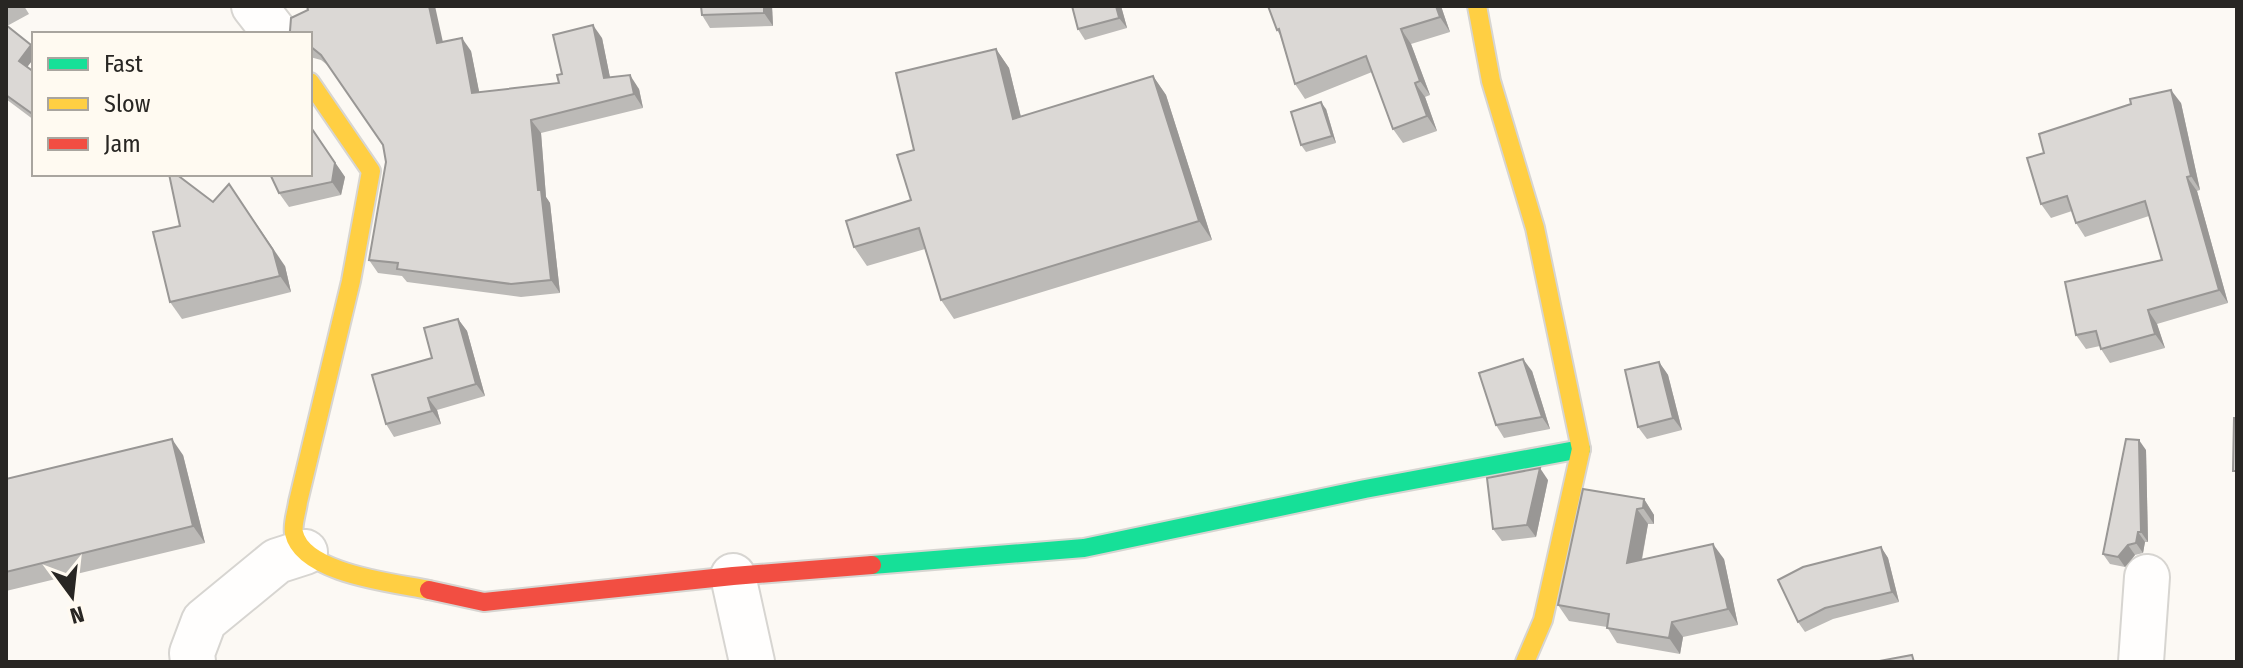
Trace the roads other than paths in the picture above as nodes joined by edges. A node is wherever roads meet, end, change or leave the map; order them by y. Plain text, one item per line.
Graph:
1 (254, 6) edge
2 (1477, 6) edge
3 (274, 32) edge
4 (312, 85) edge
5 (1581, 449) junction
6 (305, 552) junction
7 (733, 576) junction
8 (2147, 577) dead end
9 (193, 662) edge
10 (752, 662) edge
11 (1525, 662) edge
12 (2141, 662) edge

1 - 3 street
2 - 5 street
4 - 6 street
5 - 7 street
5 - 11 street
6 - 7 street
6 - 9 street
7 - 10 street
8 - 12 street

